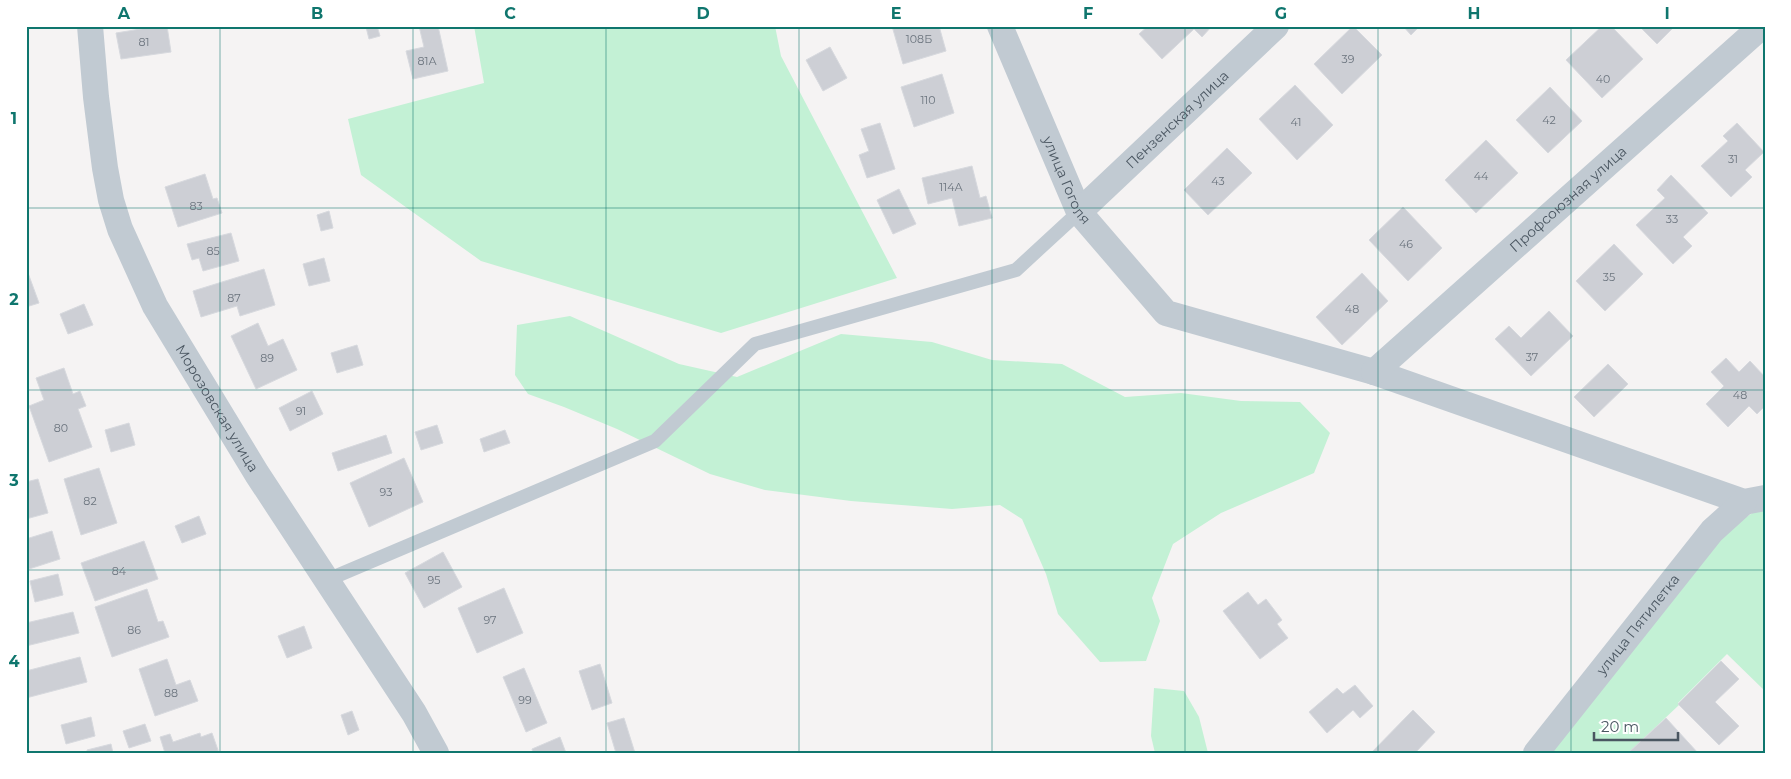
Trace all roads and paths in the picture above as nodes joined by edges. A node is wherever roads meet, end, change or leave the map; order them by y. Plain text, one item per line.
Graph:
1 (90, 26) edge
2 (1000, 26) edge
3 (1276, 26) edge
4 (1762, 26) edge
5 (1079, 212) junction
6 (1374, 372) junction
7 (1754, 500) edge
8 (327, 580) junction
9 (436, 753) edge
10 (1536, 753) edge

1 - 8 street, Морозовская улица
2 - 5 street, улица Гоголя
3 - 5 street, Пензенская улица
4 - 6 street, Профсоюзная улица
5 - 6 street, улица Гоголя
5 - 8 lane
6 - 7 street
7 - 10 street, улица Пятилетка
8 - 9 street, Морозовская улица

